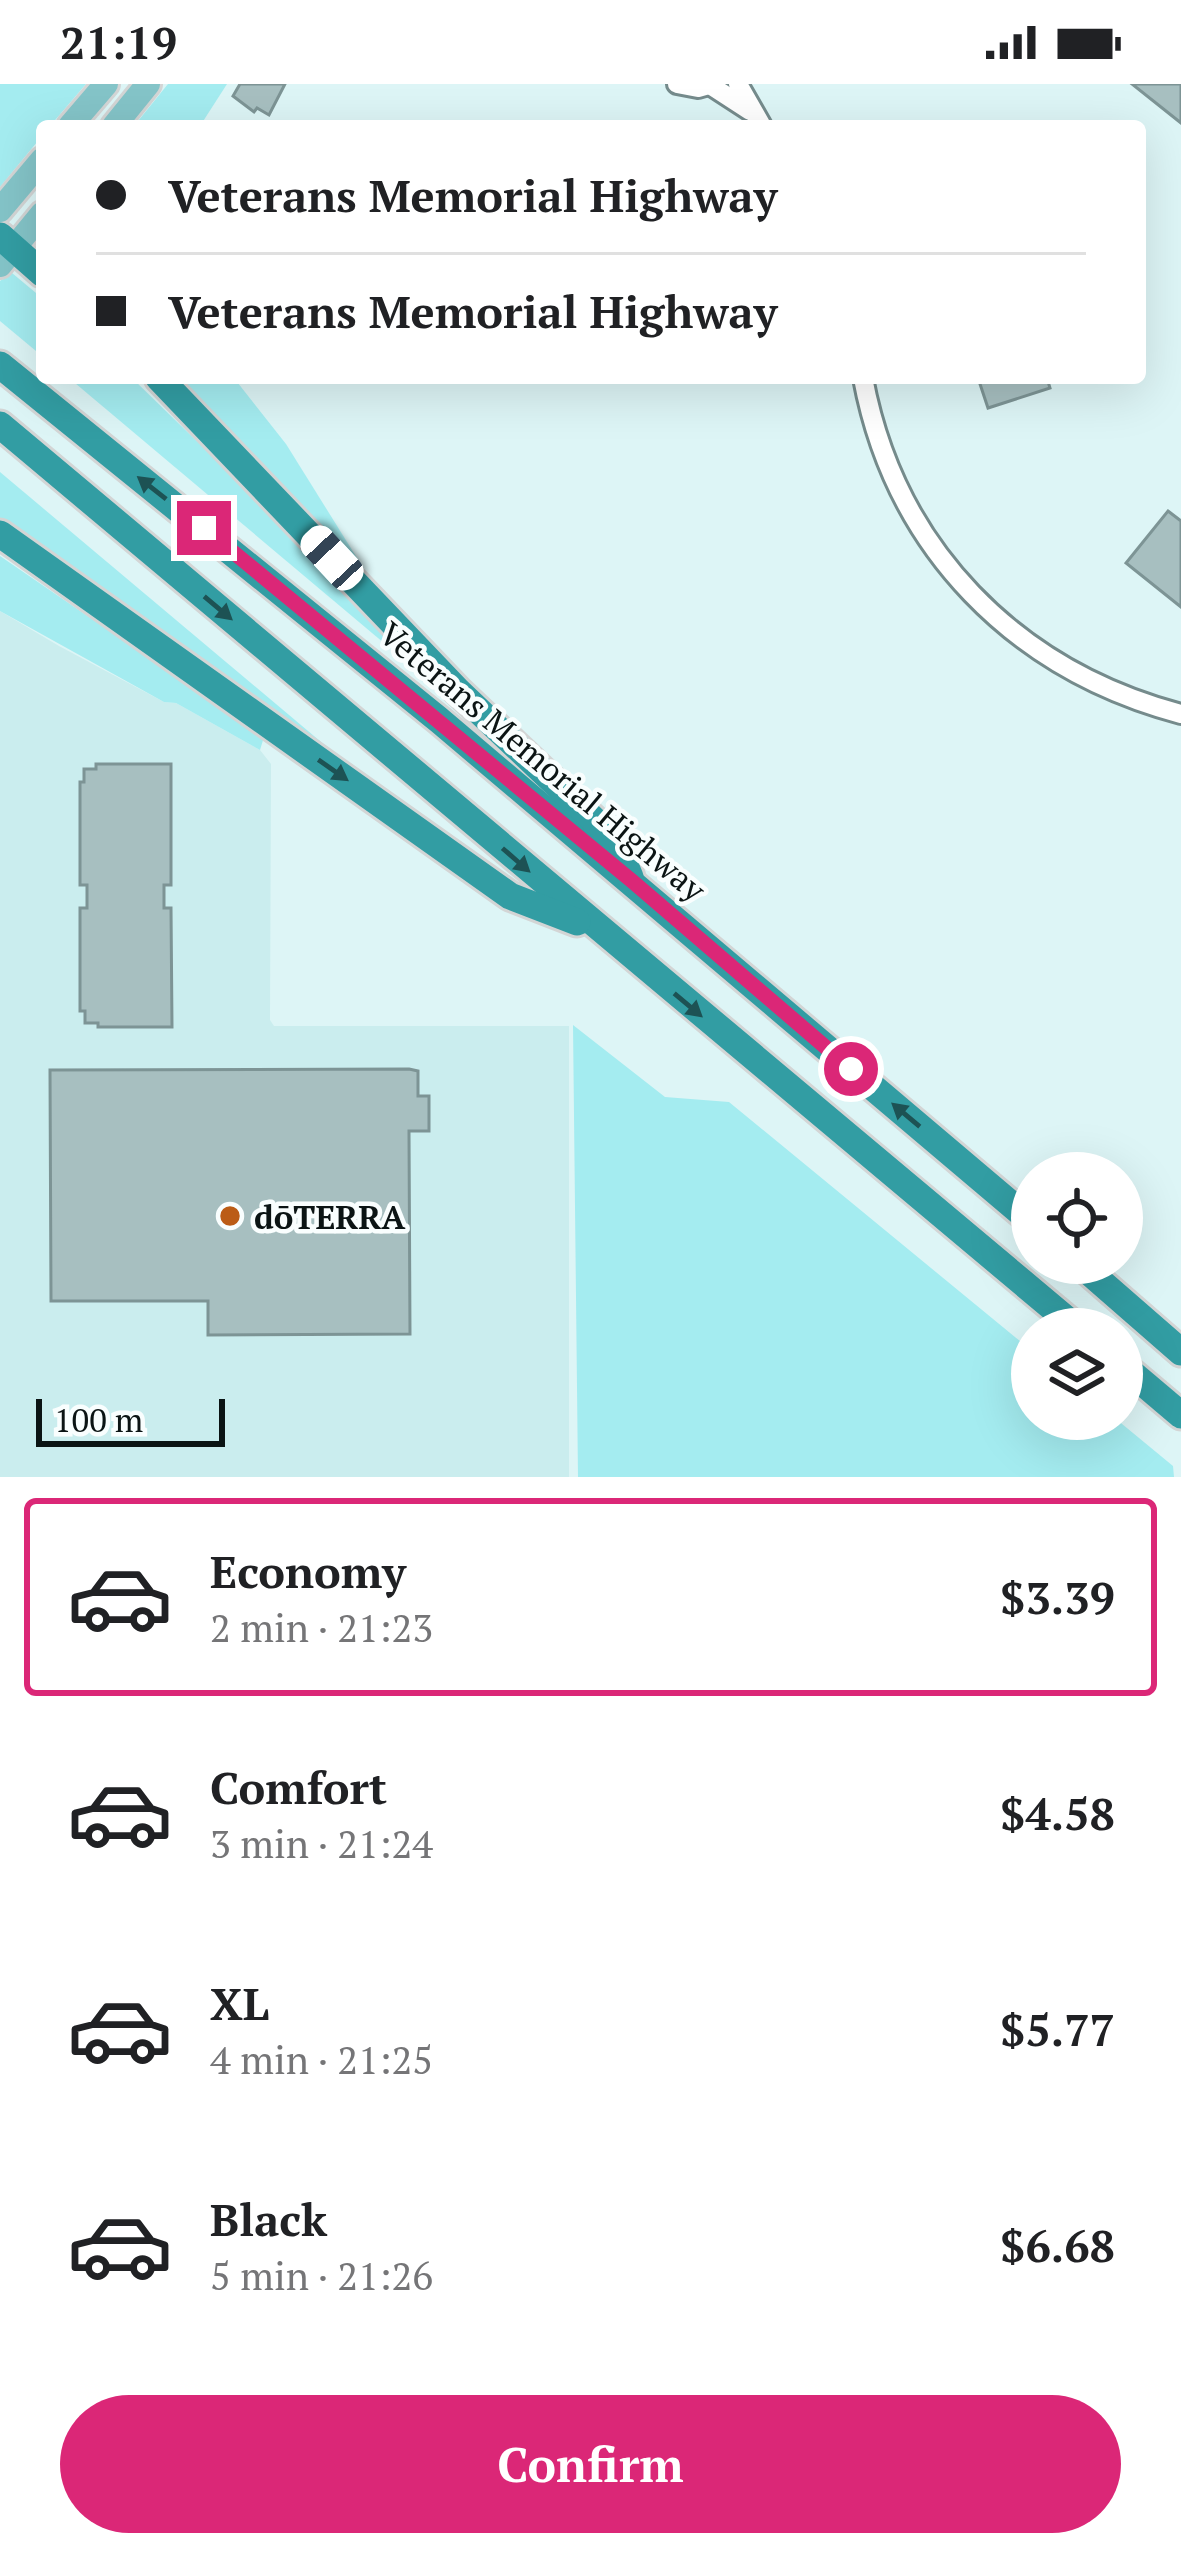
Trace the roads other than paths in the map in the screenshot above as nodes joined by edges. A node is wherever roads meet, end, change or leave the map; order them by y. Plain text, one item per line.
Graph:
1 (106, 84) edge
2 (148, 84) edge
3 (677, 84) edge
4 (720, 86) edge
5 (756, 118) edge
6 (75, 120) edge
7 (119, 120) edge
8 (36, 167) edge
9 (0, 210) edge
10 (36, 220) edge
11 (5, 250) edge
12 (36, 269) edge
13 (0, 365) edge
14 (165, 384) edge
15 (864, 384) edge
16 (0, 424) edge
17 (0, 534) edge
18 (1181, 714) edge
19 (632, 881) junction
20 (598, 930) junction
21 (1011, 1204) edge
22 (1103, 1284) edge
23 (1053, 1308) edge
24 (1181, 1352) edge
25 (1143, 1383) edge
26 (1181, 1415) edge

1 - 6 main road
2 - 7 main road
3 - 4 street
4 - 5 street
8 - 9 main road
10 - 11 main road
11 - 12 highway
19 -> 13 highway, Veterans Memorial Highway
14 - 19 highway
15 - 18 street
16 -> 20 highway
17 -> 20 highway
21 -> 19 highway, Veterans Memorial Highway
20 -> 23 highway
22 - 24 highway
25 - 26 highway

